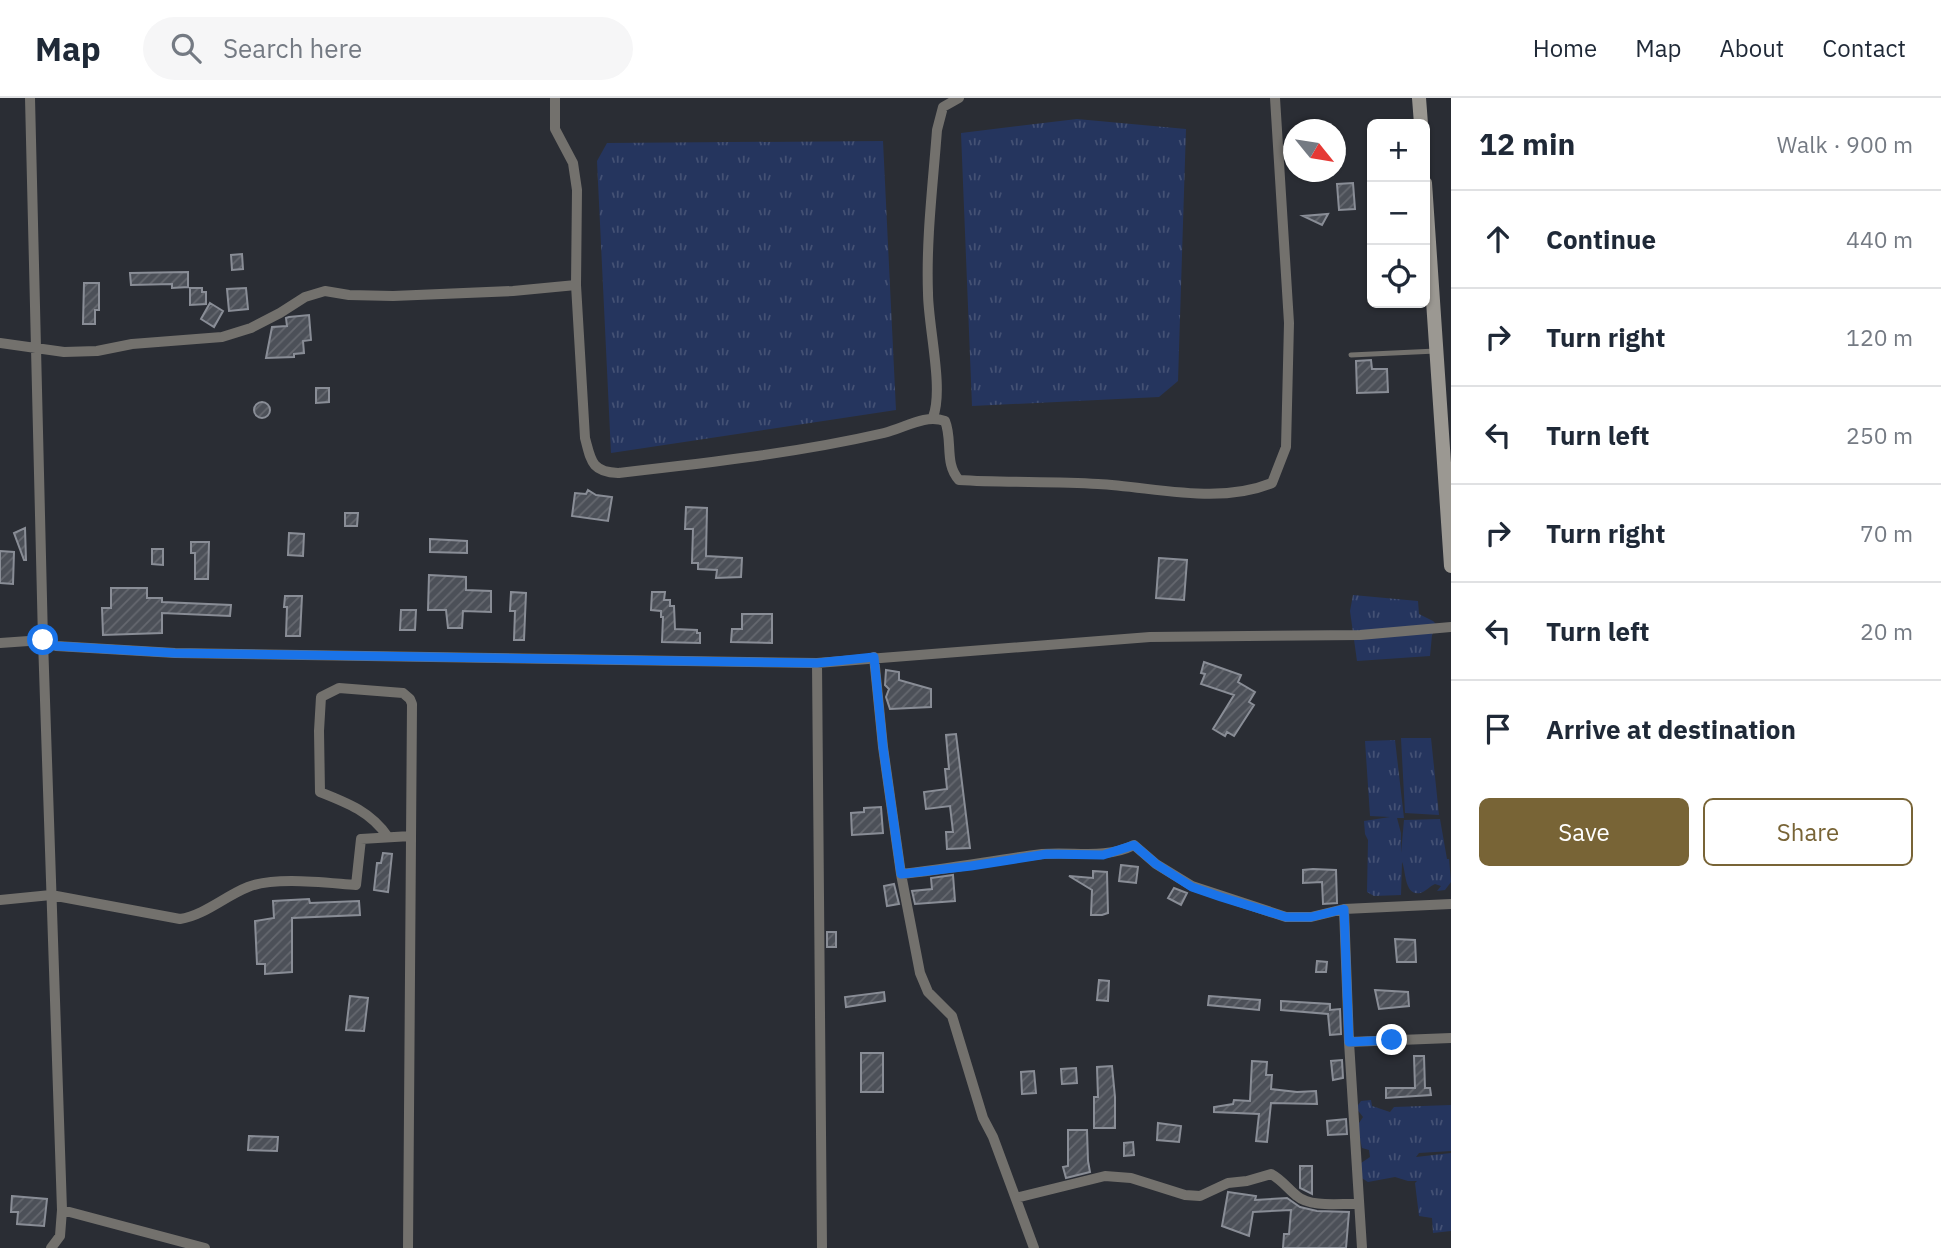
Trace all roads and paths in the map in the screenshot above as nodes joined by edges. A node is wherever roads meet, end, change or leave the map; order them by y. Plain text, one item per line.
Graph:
1 (30, 98) edge
2 (555, 98) edge
3 (958, 98) edge
4 (1275, 98) edge
5 (1419, 98) edge
6 (1421, 119) edge
7 (1429, 245) edge
8 (576, 285) junction
9 (0, 343) edge
10 (37, 348) junction
11 (1436, 351) junction
12 (1351, 355) dead end
13 (933, 417) junction
14 (1451, 566) edge
15 (1451, 627) edge
16 (43, 640) junction
17 (0, 643) edge
18 (874, 657) junction
19 (817, 663) junction
20 (411, 836) junction
21 (388, 837) junction
22 (901, 874) junction
23 (51, 895) junction
24 (0, 900) edge
25 (1451, 904) edge
26 (1344, 909) junction
27 (1451, 1038) edge
28 (1349, 1042) junction
29 (1016, 1198) junction
30 (1359, 1204) junction
31 (62, 1210) junction
32 (51, 1248) edge
33 (205, 1248) edge
34 (408, 1248) edge
35 (822, 1248) edge
36 (1034, 1248) edge
37 (1362, 1248) edge

1 - 10 street
2 - 8 street
3 - 13 street
4 - 13 street
5 - 6 street
7 - 11 street
8 - 10 street
8 - 13 street
9 - 10 street
10 - 16 street
11 - 12 lane
11 - 14 street
15 - 18 street
16 - 17 street
16 - 19 street
16 - 23 street
18 - 19 street
18 - 22 street
19 - 35 street
20 - 21 street
20 - 21 street
20 - 34 street
21 - 23 street
22 - 26 street
22 - 29 street
23 - 24 street
23 - 31 street
25 - 26 street
26 - 28 street
27 - 28 street
28 - 30 street
29 - 30 street
29 - 36 street
30 - 37 street
31 - 32 street
31 - 33 street

